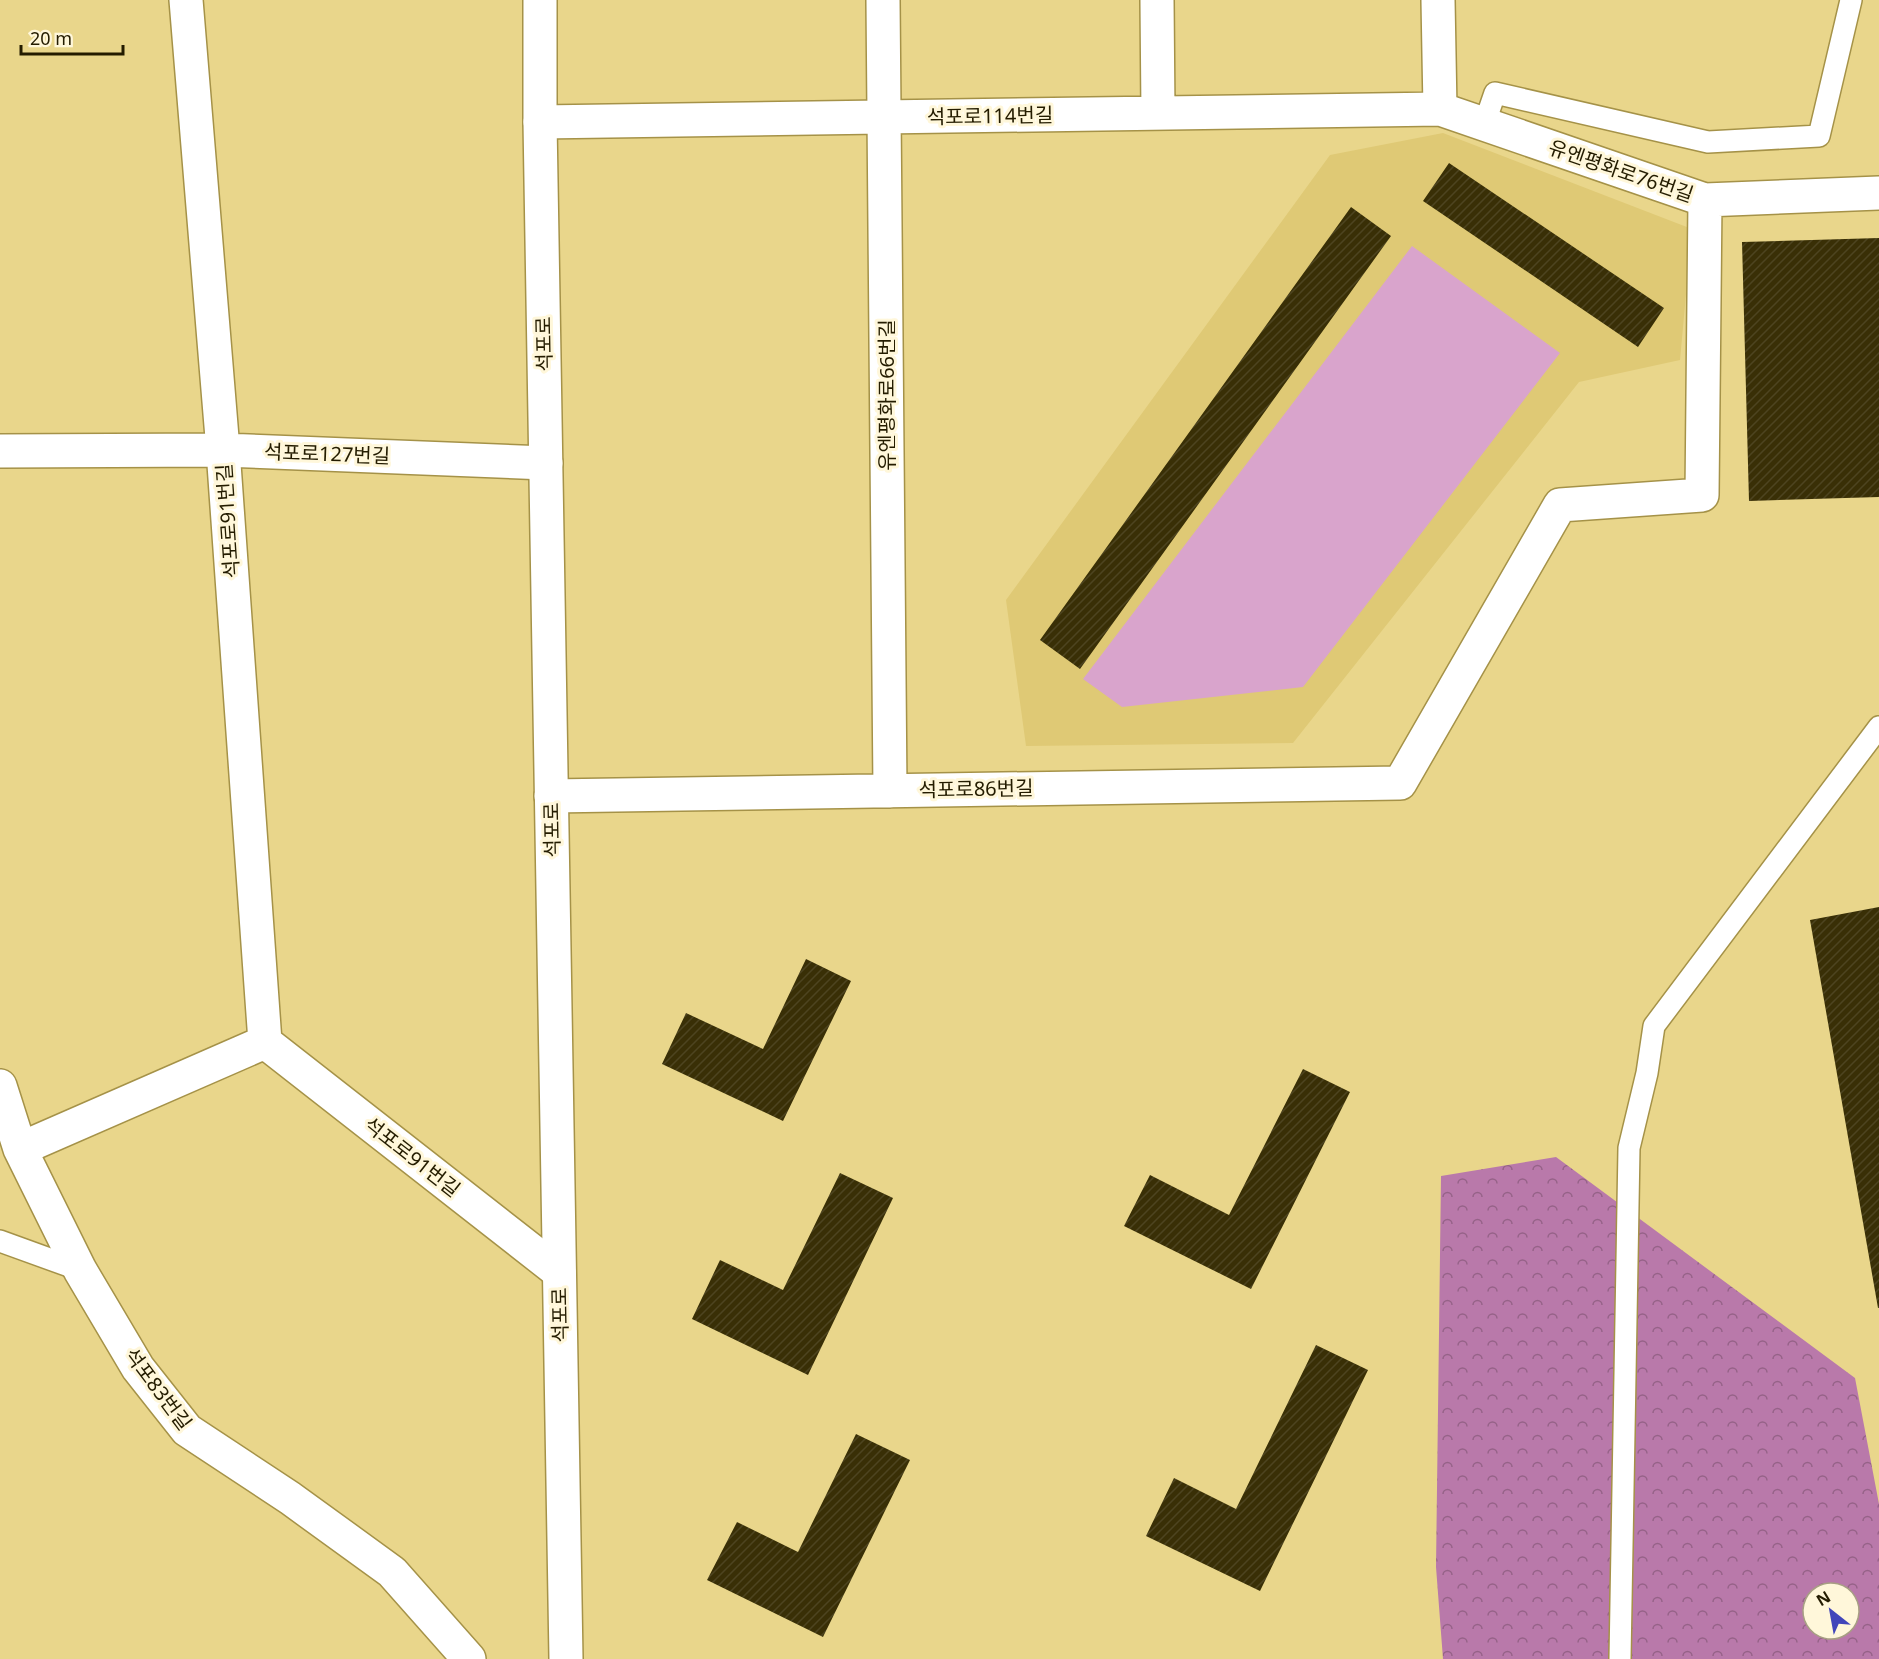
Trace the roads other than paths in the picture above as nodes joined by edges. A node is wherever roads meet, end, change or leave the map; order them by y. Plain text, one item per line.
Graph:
1 (186, 0) edge
2 (540, 0) edge
3 (883, 0) edge
4 (1157, 0) edge
5 (1438, 0) edge
6 (1851, 0) edge
7 (1440, 109) junction
8 (1158, 113) junction
9 (884, 118) junction
10 (540, 122) junction
11 (1484, 125) junction
12 (1879, 192) edge
13 (1705, 200) junction
14 (223, 450) junction
15 (0, 451) edge
16 (546, 463) junction
17 (1879, 727) edge
18 (890, 791) junction
19 (551, 796) junction
20 (265, 1042) junction
21 (0, 1086) edge
22 (20, 1149) junction
23 (0, 1241) edge
24 (80, 1270) junction
25 (559, 1272) junction
26 (470, 1659) edge
27 (566, 1659) edge
28 (1620, 1659) edge

1 - 14 street, 석포로91번길
2 - 10 street, 석포로
3 - 9 street, 유엔평화로66번길
4 - 8 street
5 - 7 street
6 - 11 lane
7 - 8 street, 석포로114번길
7 - 11 street, 유엔평화로76번길
8 - 9 street, 석포로114번길
9 - 10 street, 석포로114번길
9 - 18 street, 유엔평화로66번길
10 - 16 street, 석포로
11 - 13 street, 유엔평화로76번길
12 - 13 street, 유엔평화로76번길
13 - 18 street, 석포로86번길
14 - 15 street, 석포로127번길
14 - 16 street, 석포로127번길
14 - 20 street, 석포로91번길
16 - 19 street, 석포로
17 - 28 lane
18 - 19 street, 석포로86번길
19 - 25 street, 석포로
20 - 22 street
20 - 25 street, 석포로91번길
21 - 22 street, 석포83번길
22 - 24 street, 석포83번길
23 - 24 lane
24 - 26 street, 석포83번길
25 - 27 street, 석포로

